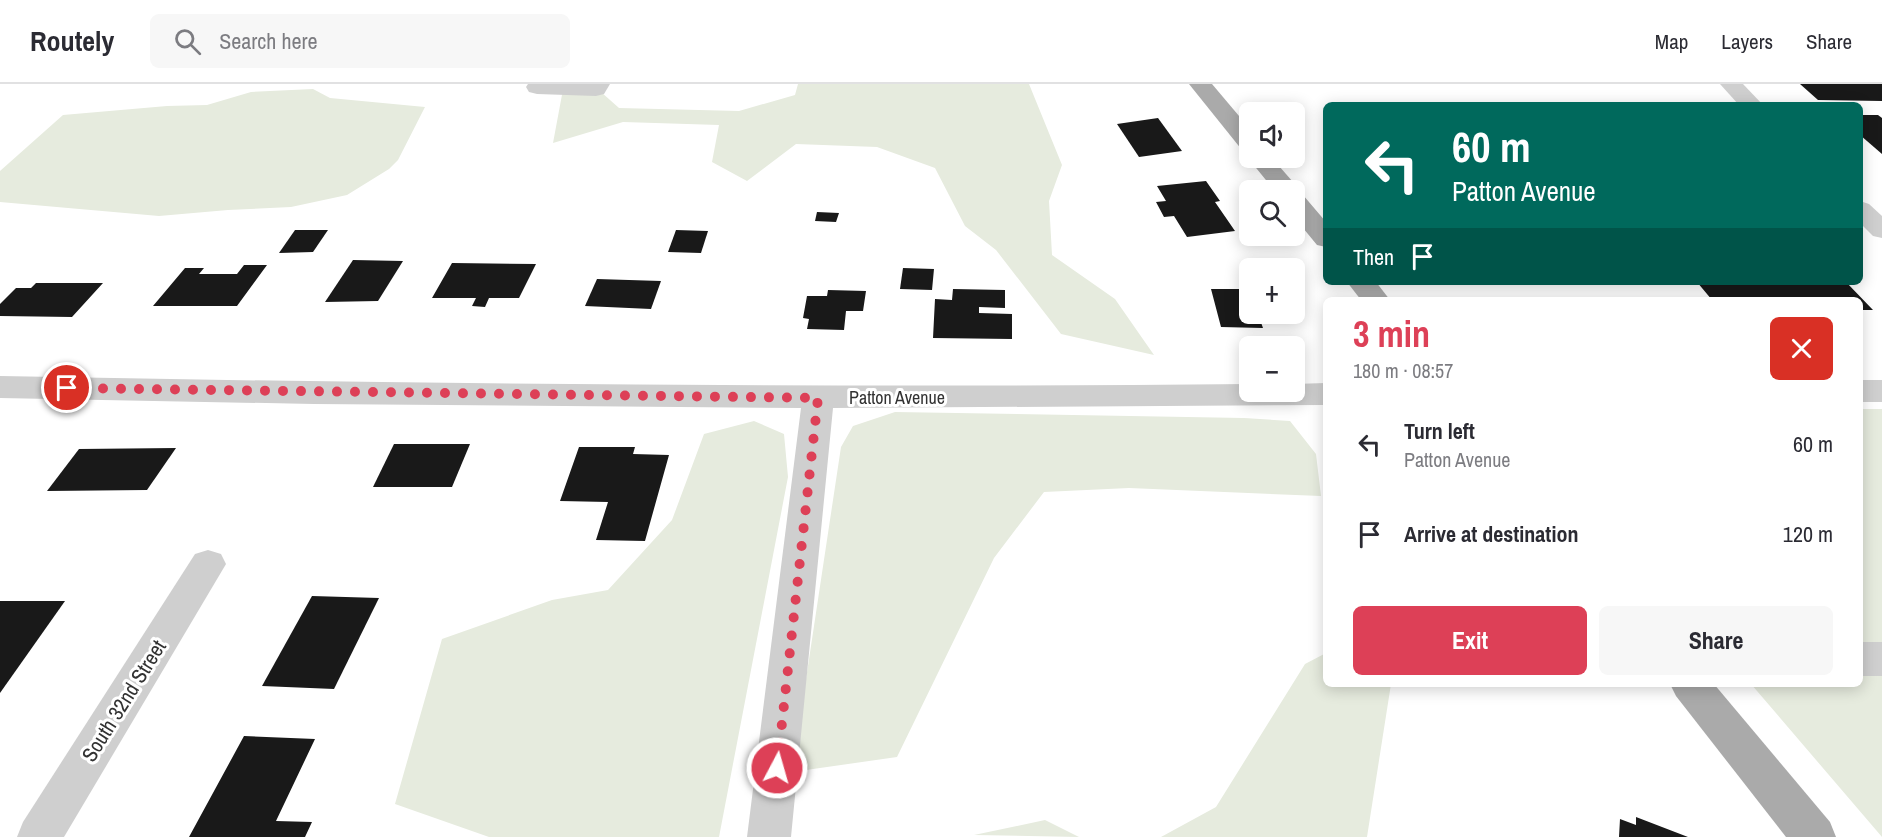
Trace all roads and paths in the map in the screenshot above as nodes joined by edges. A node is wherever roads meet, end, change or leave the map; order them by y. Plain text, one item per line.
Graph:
1 (539, 84) edge
2 (599, 84) edge
3 (1200, 84) edge
4 (1731, 84) edge
5 (1749, 102) edge
6 (1239, 132) edge
7 (1268, 168) edge
8 (1279, 180) edge
9 (1863, 212) edge
10 (1305, 213) edge
11 (1882, 230) edge
12 (1323, 235) edge
13 (1364, 285) edge
14 (1374, 297) edge
15 (0, 387) edge
16 (1863, 391) edge
17 (1882, 391) edge
18 (1323, 394) edge
19 (818, 398) junction
20 (208, 564) dead end
21 (1863, 659) edge
22 (1882, 659) edge
23 (1692, 687) edge
24 (39, 837) edge
25 (769, 837) edge
26 (1814, 837) edge

1 - 2 street
3 - 6 main road
4 - 5 street
7 - 8 main road
9 - 11 street
10 - 12 main road
13 - 14 main road
15 - 19 street, Patton Avenue
16 - 17 street
18 - 19 street, Patton Avenue
19 - 25 street
20 - 24 street, South 32nd Street
21 - 22 street
23 - 26 main road

